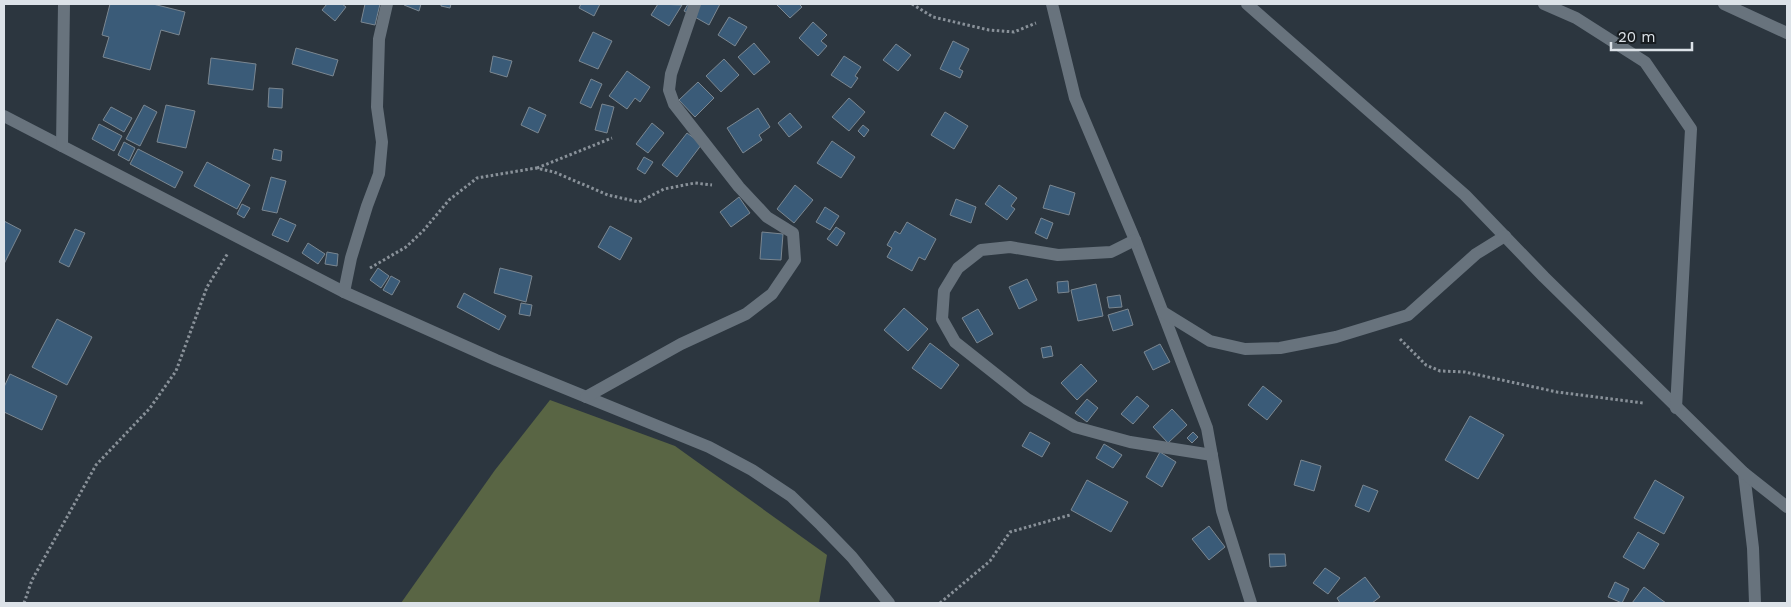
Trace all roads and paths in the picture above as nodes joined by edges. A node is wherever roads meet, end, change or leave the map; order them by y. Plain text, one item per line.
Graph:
1 (64, 4) edge
2 (387, 4) edge
3 (695, 4) edge
4 (912, 4) edge
5 (1248, 4) edge
6 (1544, 4) edge
7 (1724, 4) edge
8 (1053, 10) edge
9 (1787, 33) edge
10 (4, 116) edge
11 (612, 138) dead end
12 (62, 146) junction
13 (536, 168) junction
14 (739, 187) junction
15 (237, 236) junction
16 (1505, 236) junction
17 (1135, 240) junction
18 (344, 292) junction
19 (1163, 312) junction
20 (1398, 337) dead end
21 (586, 397) junction
22 (1676, 408) junction
23 (1212, 455) junction
24 (1744, 473) junction
25 (1787, 507) edge
26 (1070, 515) dead end
27 (24, 603) edge
28 (889, 603) edge
29 (940, 603) edge
30 (1252, 603) edge
31 (1755, 603) edge

1 - 12 street
2 - 18 street
3 - 14 street
4 - 8 path
5 - 16 street
6 - 22 street
7 - 9 street
8 - 17 street
10 - 12 street
11 - 13 path
12 - 15 street
13 - 14 path
13 - 18 path
14 - 21 street
15 - 18 street
15 - 27 path
16 - 19 street
16 - 22 street
17 - 19 street
17 - 23 street
18 - 21 street
19 - 23 street
20 - 22 path
21 - 28 street
22 - 24 street
23 - 30 street
24 - 25 street
24 - 31 street
26 - 29 path

